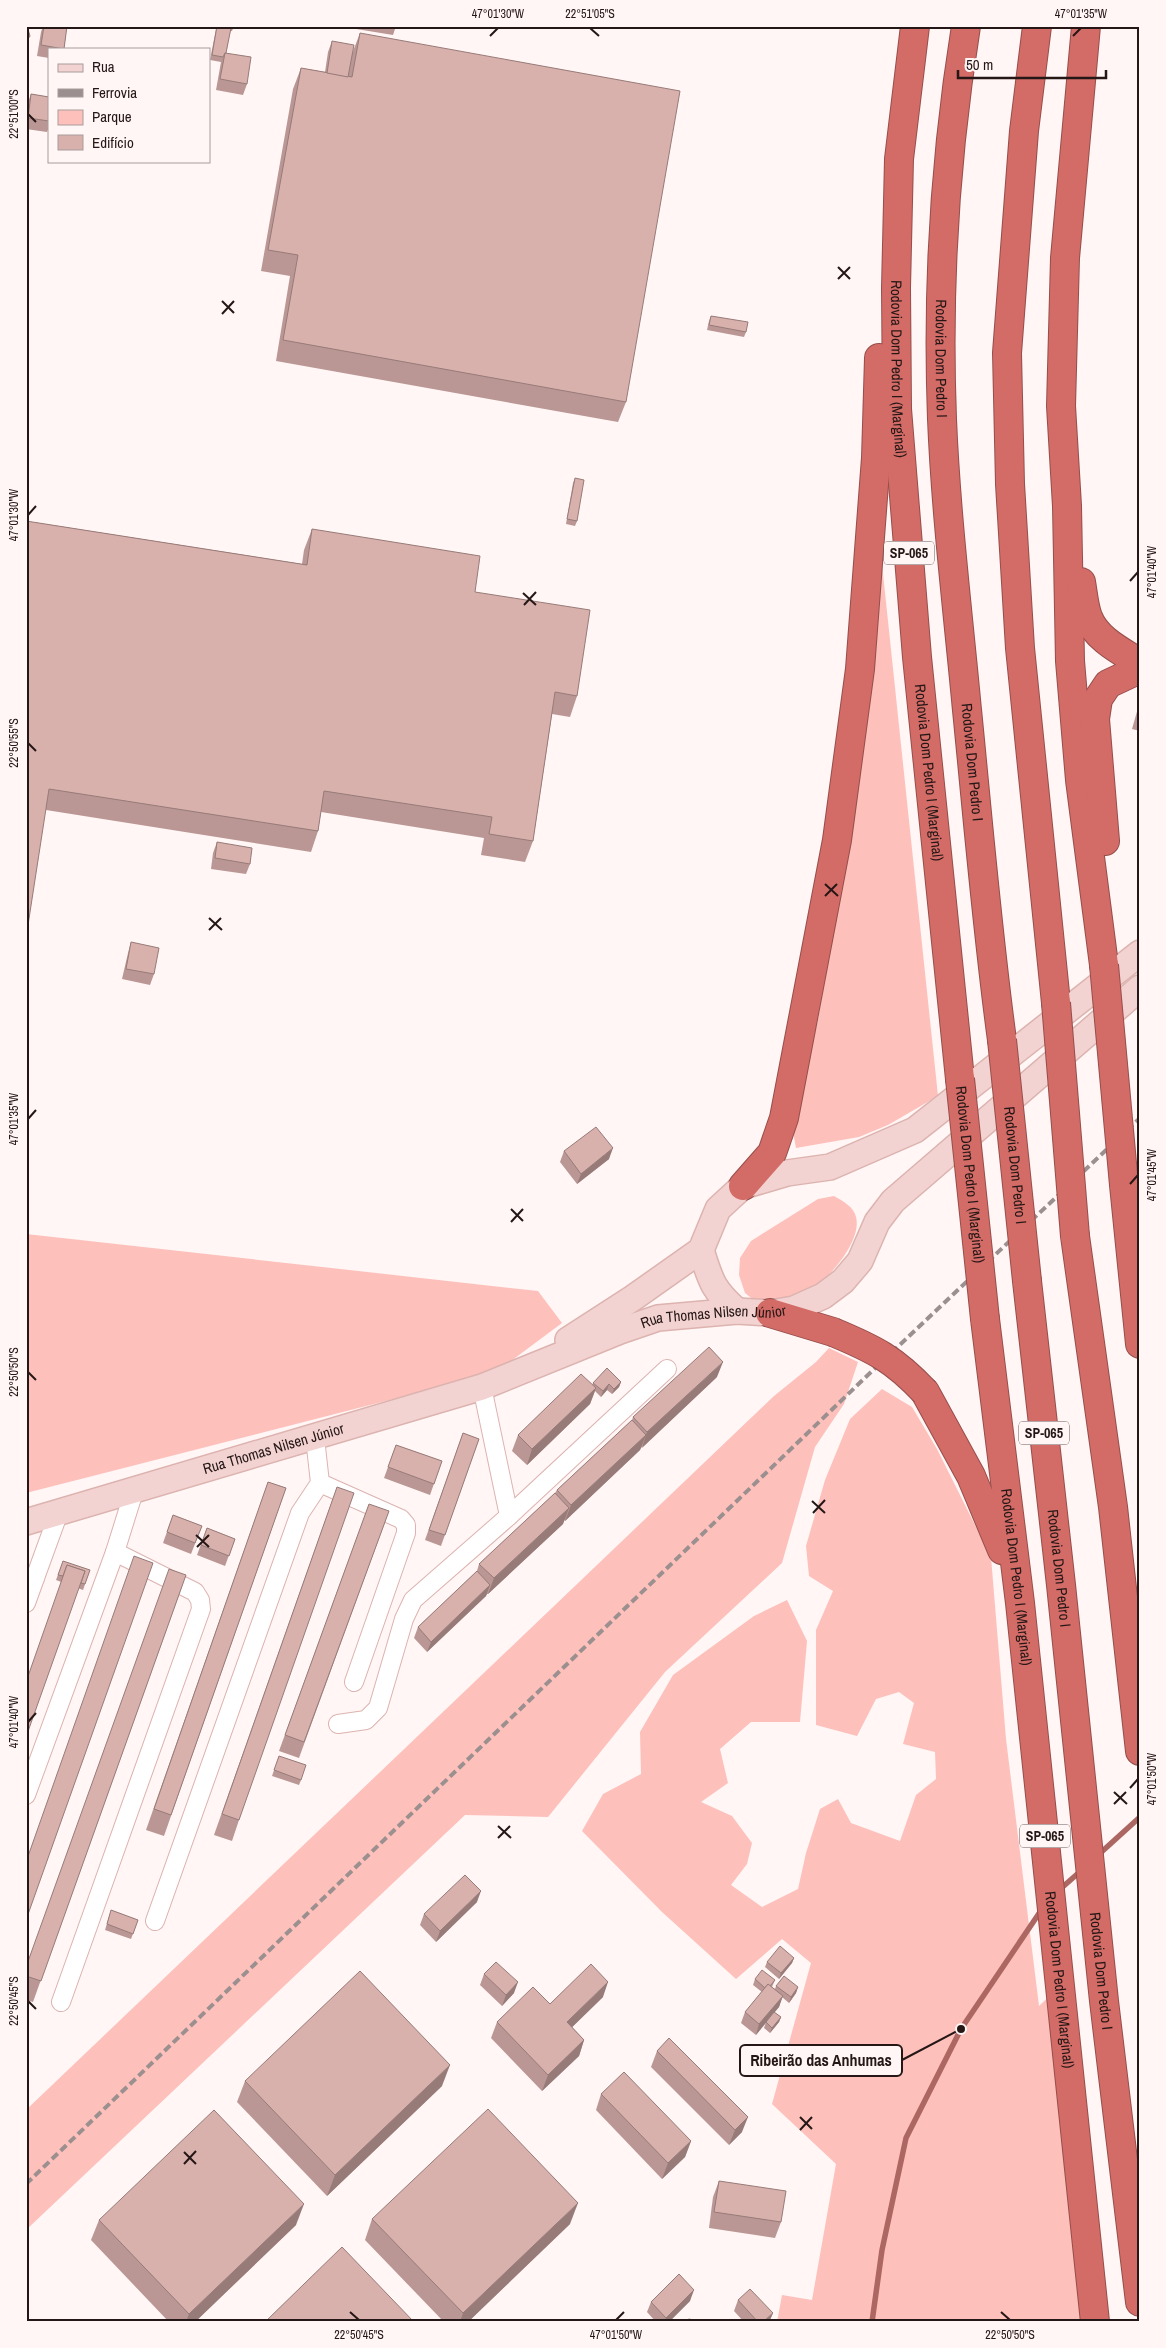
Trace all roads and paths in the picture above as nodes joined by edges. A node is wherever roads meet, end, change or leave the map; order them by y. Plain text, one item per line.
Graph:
1 (915, 26) edge
2 (966, 26) edge
3 (1037, 26) edge
4 (1086, 26) edge
5 (899, 159) junction
6 (1067, 506) junction
7 (1140, 663) edge
8 (1140, 669) edge
9 (1095, 903) junction
10 (1140, 953) edge
11 (1140, 988) edge
12 (1124, 1185) junction
13 (743, 1186) junction
14 (1140, 1222) edge
15 (701, 1250) junction
16 (737, 1311) junction
17 (770, 1313) junction
18 (1140, 1344) edge
19 (667, 1370) dead end
20 (518, 1374) junction
21 (482, 1388) junction
22 (315, 1438) junction
23 (320, 1483) junction
24 (135, 1488) junction
25 (59, 1512) junction
26 (509, 1516) junction
27 (26, 1522) edge
28 (115, 1552) junction
29 (31, 1578) edge
30 (26, 1603) edge
31 (1020, 1603) junction
32 (354, 1682) dead end
33 (338, 1724) dead end
34 (1140, 1751) edge
35 (26, 1795) edge
36 (155, 1921) dead end
37 (61, 2002) dead end
38 (1140, 2302) edge
39 (1095, 2322) edge

1 - 5 highway, Rodovia Dom Pedro I (Marginal) / SP-065
2 - 38 highway, Rodovia Dom Pedro I / SP-065, bridge
3 - 34 highway, bridge
4 - 6 highway
5 - 13 highway
5 - 31 highway, Rodovia Dom Pedro I (Marginal) / SP-065, bridge
6 - 7 highway
6 - 9 highway
8 - 9 highway
9 - 12 highway, bridge
10 - 13 street
11 - 17 street, Rua Thomas Nilsen Júnior
12 - 14 highway
12 - 18 highway
13 - 15 street
15 - 16 street
15 - 20 street, Rua Thomas Nilsen Júnior
16 - 17 street, Rua Thomas Nilsen Júnior
16 - 20 street, Rua Thomas Nilsen Júnior
17 - 31 highway, bridge
19 - 26 street
20 - 21 street, Rua Thomas Nilsen Júnior
21 - 22 street, Rua Thomas Nilsen Júnior
21 - 26 street
22 - 23 street
22 - 24 street, Rua Thomas Nilsen Júnior
23 - 32 street
23 - 36 street
24 - 25 street, Rua Thomas Nilsen Júnior
24 - 28 street
25 - 27 street, Rua Thomas Nilsen Júnior
25 - 29 street
26 - 33 street
28 - 35 street
28 - 37 street
29 - 30 street
31 - 39 highway, Rodovia Dom Pedro I (Marginal) / SP-065

